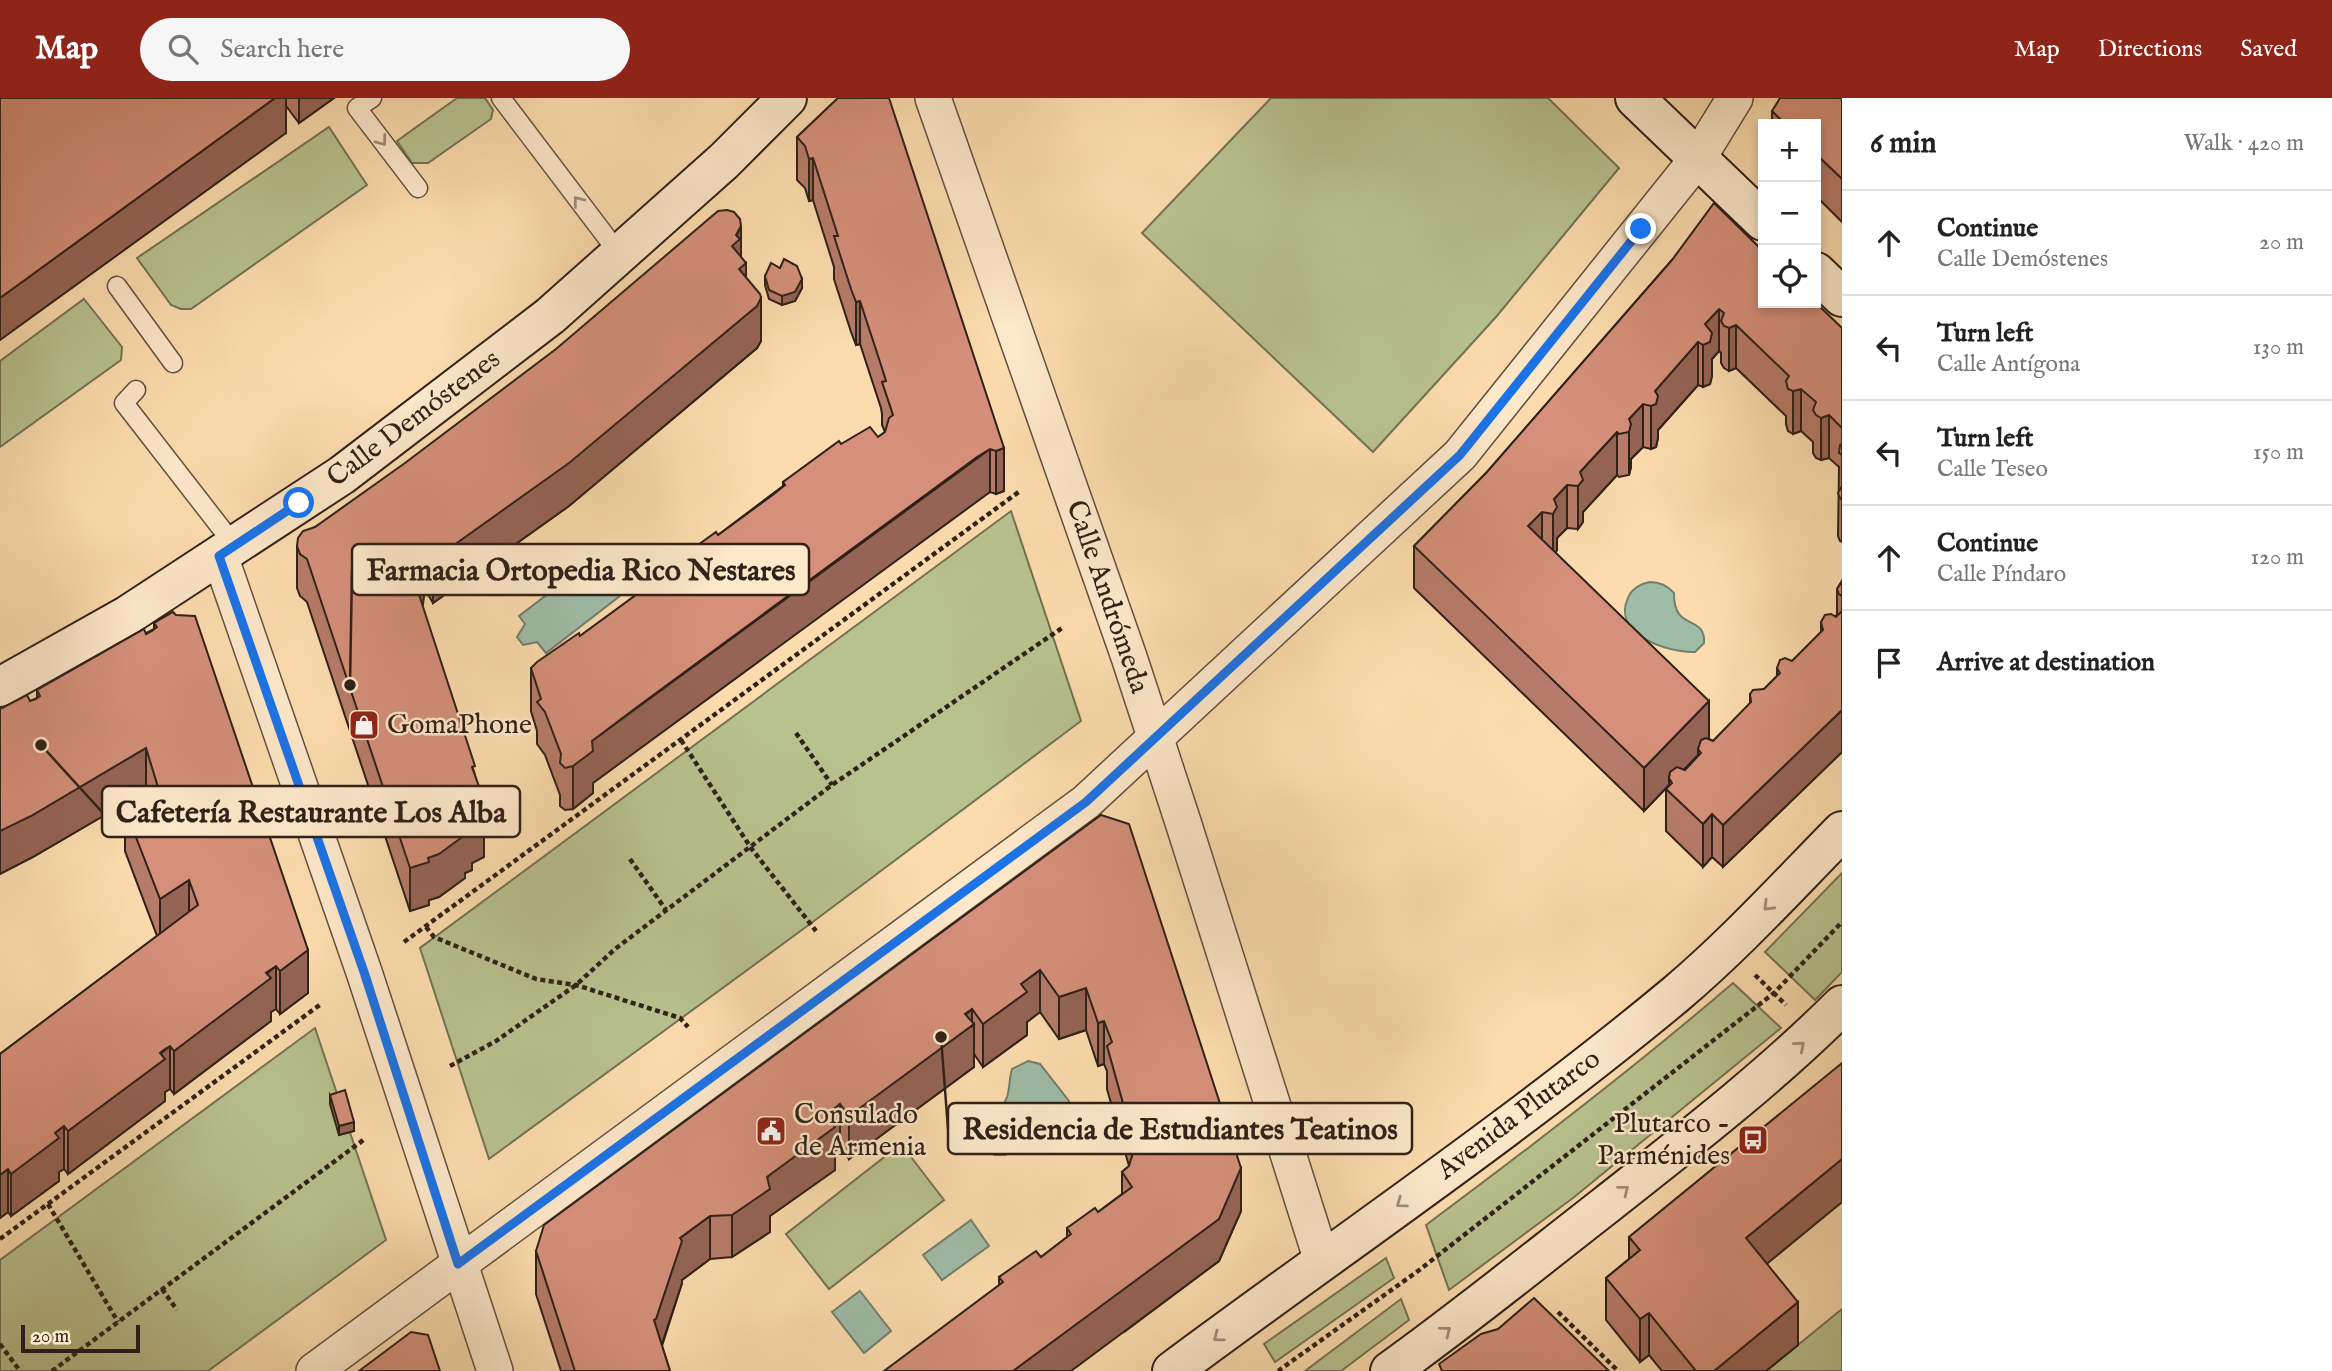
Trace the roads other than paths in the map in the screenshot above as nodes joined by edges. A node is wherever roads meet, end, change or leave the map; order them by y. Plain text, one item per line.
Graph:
1 (372, 98) edge
2 (501, 98) edge
3 (787, 98) edge
4 (933, 98) edge
5 (1635, 98) edge
6 (1735, 98) edge
7 (1698, 158) junction
8 (418, 188) dead end
9 (1758, 216) edge
10 (620, 255) junction
11 (1821, 277) edge
12 (117, 286) dead end
13 (1842, 298) edge
14 (173, 363) dead end
15 (136, 390) dead end
16 (227, 551) junction
17 (0, 687) edge
18 (1155, 738) junction
19 (1842, 831) edge
20 (1842, 1005) edge
21 (1322, 1261) junction
22 (458, 1264) junction
23 (314, 1371) edge
24 (495, 1371) edge
25 (1172, 1371) edge
26 (1390, 1371) edge

1 -> 8 lane
10 -> 2 lane
3 - 10 main road, Calle Demóstenes
4 - 18 street, Calle Andrómeda
5 - 7 main road
6 - 7 street
7 - 9 main road
7 - 18 street
10 - 16 main road, Calle Demóstenes
11 - 13 main road
12 - 14 lane
15 - 16 lane
16 - 17 main road, Calle Demóstenes
16 - 22 street
18 - 21 street, Calle Andrómeda
18 - 22 street
19 -> 21 main road, Avenida Plutarco
26 -> 20 main road
21 -> 25 main road, Avenida Plutarco
22 - 23 street
22 - 24 street

